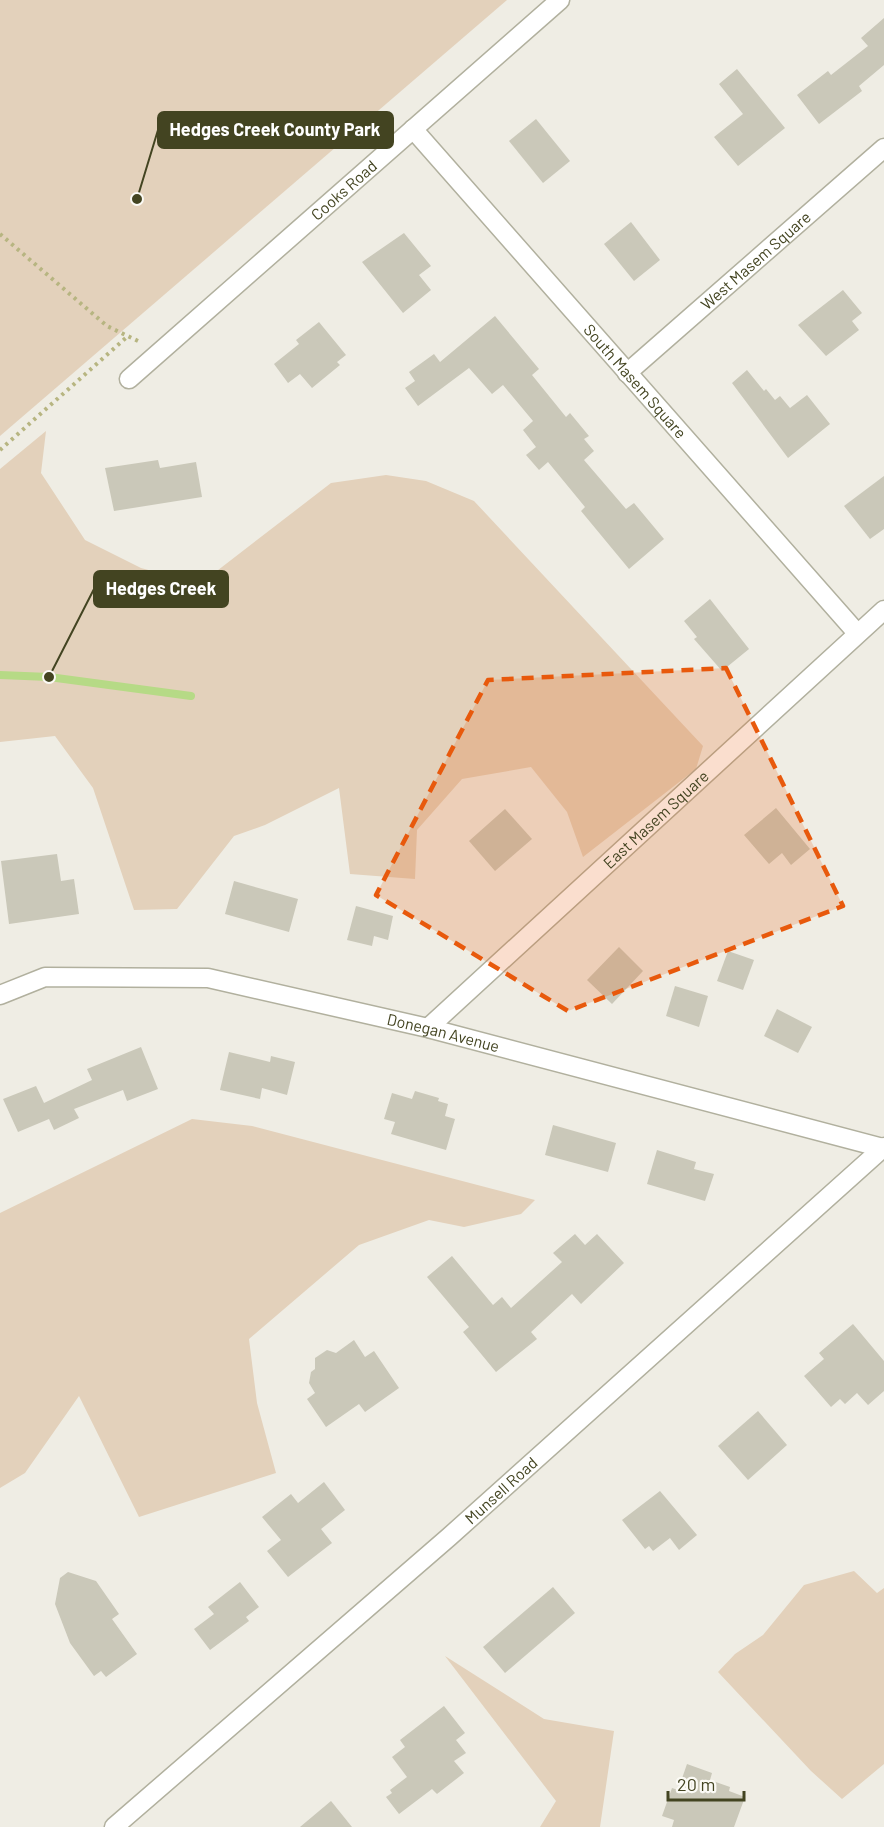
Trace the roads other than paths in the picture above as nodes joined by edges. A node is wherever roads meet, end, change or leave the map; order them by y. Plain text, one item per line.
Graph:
1 (560, 0) edge
2 (413, 129) junction
3 (884, 148) edge
4 (627, 373) junction
5 (129, 379) dead end
6 (884, 610) edge
7 (857, 633) junction
8 (0, 995) edge
9 (428, 1028) junction
10 (883, 1148) edge
11 (114, 1827) edge

1 - 2 street, Cooks Road
2 - 4 street, South Masem Square
2 - 5 street, Cooks Road
3 - 4 street, West Masem Square
4 - 7 street, South Masem Square
6 - 7 street, East Masem Square
7 - 9 street, East Masem Square
8 - 9 street, Donegan Avenue
9 - 10 street, Donegan Avenue
10 - 11 street, Munsell Road

